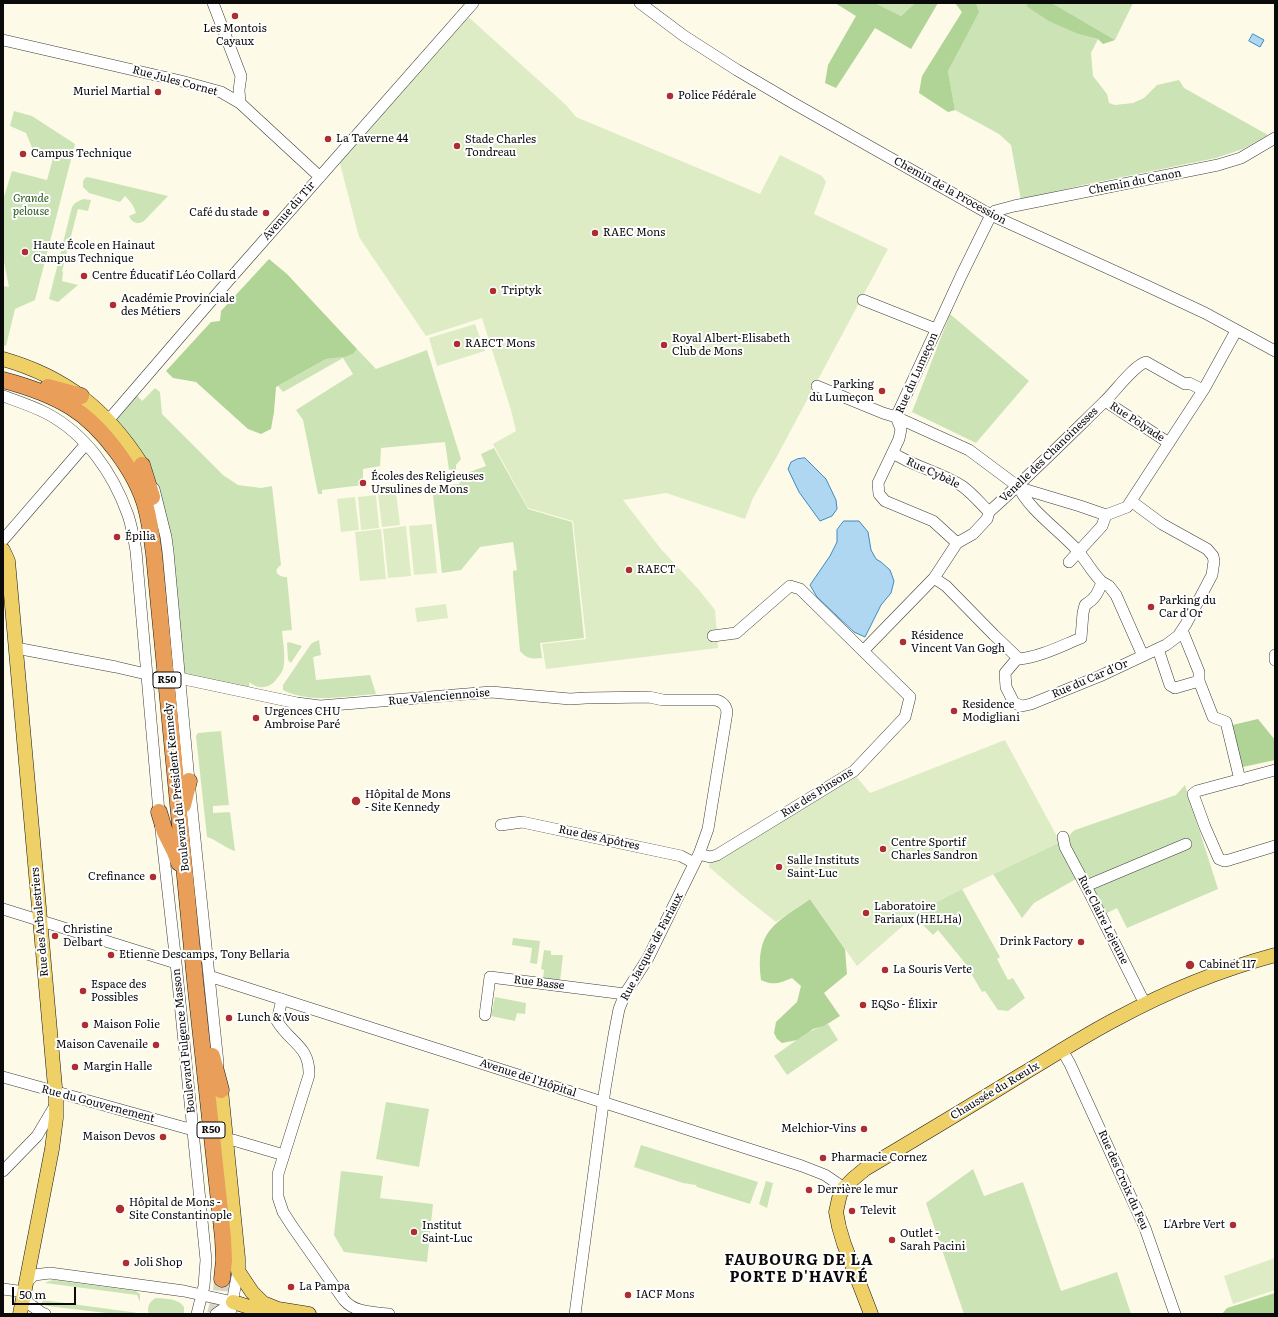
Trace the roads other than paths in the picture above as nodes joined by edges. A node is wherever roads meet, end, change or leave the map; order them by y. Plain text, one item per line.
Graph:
1 (213, 3) edge
2 (473, 3) edge
3 (640, 3) edge
4 (3, 40) edge
5 (240, 103) junction
6 (1275, 138) edge
7 (320, 177) junction
8 (991, 215) junction
9 (863, 300) dead end
10 (936, 328) junction
11 (1236, 331) junction
12 (1275, 351) edge
13 (3, 360) edge
14 (3, 375) edge
15 (3, 380) edge
16 (817, 386) dead end
17 (3, 387) edge
18 (1203, 390) junction
19 (3, 396) edge
20 (81, 396) junction
21 (1105, 401) junction
22 (896, 417) junction
23 (102, 424) junction
24 (1168, 443) junction
25 (86, 444) junction
26 (892, 453) junction
27 (142, 465) junction
28 (1018, 486) junction
29 (1131, 501) junction
30 (989, 512) junction
31 (1106, 515) junction
32 (3, 540) edge
33 (957, 543) junction
34 (3, 550) edge
35 (1078, 551) junction
36 (154, 554) junction
37 (1069, 562) dead end
38 (934, 578) junction
39 (1102, 582) junction
40 (1182, 630) junction
41 (713, 636) dead end
42 (16, 648) junction
43 (1158, 649) junction
44 (863, 651) junction
45 (1275, 655) edge
46 (1144, 656) junction
47 (1019, 659) junction
48 (1275, 660) edge
49 (146, 674) junction
50 (179, 678) junction
51 (1199, 681) junction
52 (724, 704) joint
53 (1275, 770) edge
54 (1240, 780) junction
55 (189, 781) junction
56 (159, 812) junction
57 (501, 825) dead end
58 (181, 827) junction
59 (1063, 837) dead end
60 (1186, 844) dead end
61 (1275, 846) edge
62 (697, 858) junction
63 (1086, 886) junction
64 (188, 895) junction
65 (3, 909) edge
66 (40, 921) junction
67 (1275, 955) edge
68 (176, 963) junction
69 (202, 978) junction
70 (625, 994) junction
71 (282, 999) junction
72 (1145, 1004) junction
73 (485, 1015) dead end
74 (1062, 1050) junction
75 (3, 1077) edge
76 (221, 1090) joint
77 (56, 1098) junction
78 (604, 1102) junction
79 (193, 1130) junction
80 (227, 1141) junction
81 (284, 1155) junction
82 (3, 1171) edge
83 (844, 1188) junction
84 (238, 1271) junction
85 (222, 1279) tunnel mouth
86 (26, 1287) junction
87 (3, 1289) edge
88 (203, 1290) junction
89 (235, 1305) edge
90 (20, 1314) edge
91 (45, 1314) edge
92 (197, 1314) edge
93 (216, 1314) edge
94 (272, 1314) edge
95 (309, 1314) edge
96 (389, 1314) edge
97 (576, 1314) edge
98 (871, 1314) edge
99 (1175, 1314) edge

1 - 5 street
2 - 7 street, Avenue du Tir
3 - 8 street, Chemin de la Procession
4 - 5 street, Rue Jules Cornet
5 - 7 street, Rue Jules Cornet
6 - 8 street, Chemin du Canon
7 - 23 street, Avenue du Tir
8 - 10 street, Rue du Lumeçon
8 - 11 street, Chemin de la Procession
9 - 10 street
10 - 22 street, Rue du Lumeçon
11 - 12 street, Chemin de la Procession
11 - 18 street
13 - 20 main road
14 - 20 highway
15 - 23 highway, Boulevard du Président Kennedy / R50
16 - 22 street
17 - 23 highway
18 - 21 street, Venelle des Chanoinesses
18 - 24 street
19 - 25 street, Boulevard du Président Kennedy
20 - 23 main road
21 - 24 street, Rue Polyade
21 - 28 street, Venelle des Chanoinesses
22 - 26 street
22 - 28 street, Rue du Lumeçon
23 - 27 main road
23 - 36 highway, Boulevard du Président Kennedy / R50
24 - 29 street
25 - 32 street
25 - 49 street, Boulevard du Président Kennedy
26 - 30 street, Rue Cybèle
26 - 33 street
27 - 36 highway
27 - 50 street, Boulevard du Président Kennedy
28 - 30 street, Venelle des Chanoinesses
28 - 31 street, Rue du Lumeçon
28 - 35 street
29 - 31 street
29 - 40 street, Rue du Car d'Or
30 - 33 street, Venelle des Chanoinesses
31 - 35 street
33 - 38 street, Venelle des Chanoinesses
34 - 42 main road, Rue des Arbalestriers
35 - 37 street
35 - 39 street
36 - 58 highway, Boulevard du Président Kennedy / R50
38 - 44 street, Venelle des Chanoinesses
38 - 47 street
39 - 46 street
39 - 47 street
40 - 43 street, Rue du Car d'Or
40 - 51 street
41 - 44 street
42 - 49 street
42 - 66 main road, Rue des Arbalestriers
43 - 46 street, Rue du Car d'Or
43 - 51 street
44 - 62 street, Rue des Pinsons
45 - 48 street
46 - 47 street, Rue du Car d'Or
49 - 56 street, Boulevard du Président Kennedy
50 - 52 street, Rue Valenciennoise
50 - 55 street, Boulevard du Président Kennedy
51 - 54 street
52 - 62 street, Rue Jacques de Fariaux
53 - 54 street
54 - 61 street
55 - 58 highway
55 - 69 street, Boulevard du Président Kennedy
56 - 64 highway
56 - 68 street, Boulevard du Président Kennedy
57 - 62 street, Rue des Apôtres
58 - 64 highway, Boulevard du Président Kennedy / R50
59 - 63 street, Rue Claire Lejeune
60 - 63 street
62 - 70 street, Rue Jacques de Fariaux
63 - 72 street, Rue Claire Lejeune
64 - 69 highway, Boulevard du Président Kennedy / R50
65 - 66 street
66 - 68 street
66 - 77 main road, Rue des Arbalestriers
67 - 72 main road, Chaussée du Rœulx
68 - 79 street, Boulevard Fulgence Masson
69 - 71 street, Avenue de l'Hôpital
69 - 76 highway
69 - 85 highway, Boulevard Fulgence Masson / R50
70 - 73 street, Rue Basse
70 - 78 street, Rue Jacques de Fariaux
71 - 78 street, Avenue de l'Hôpital
71 - 81 street
72 - 74 main road, Chaussée du Rœulx
74 - 83 main road, Chaussée du Rœulx
74 - 99 street, Rue des Croix du Feu
75 - 77 street, Rue du Gouvernement
76 - 80 main road
77 - 79 street, Rue du Gouvernement
77 - 82 street
77 - 86 main road, Rue des Arbalestriers
78 - 83 street, Avenue de l'Hôpital
78 - 97 street, Rue Jacques de Fariaux
79 - 88 street, Boulevard Fulgence Masson
80 - 81 street
80 - 84 main road
81 - 96 street
83 - 98 main road, Chaussée du Rœulx
84 - 89 street
84 - 95 main road
86 - 87 street
86 - 88 street
86 - 90 main road, Rue des Arbalestriers
86 - 91 street
88 - 89 street
88 - 92 street, Boulevard Fulgence Masson
89 - 93 street
89 - 94 main road

